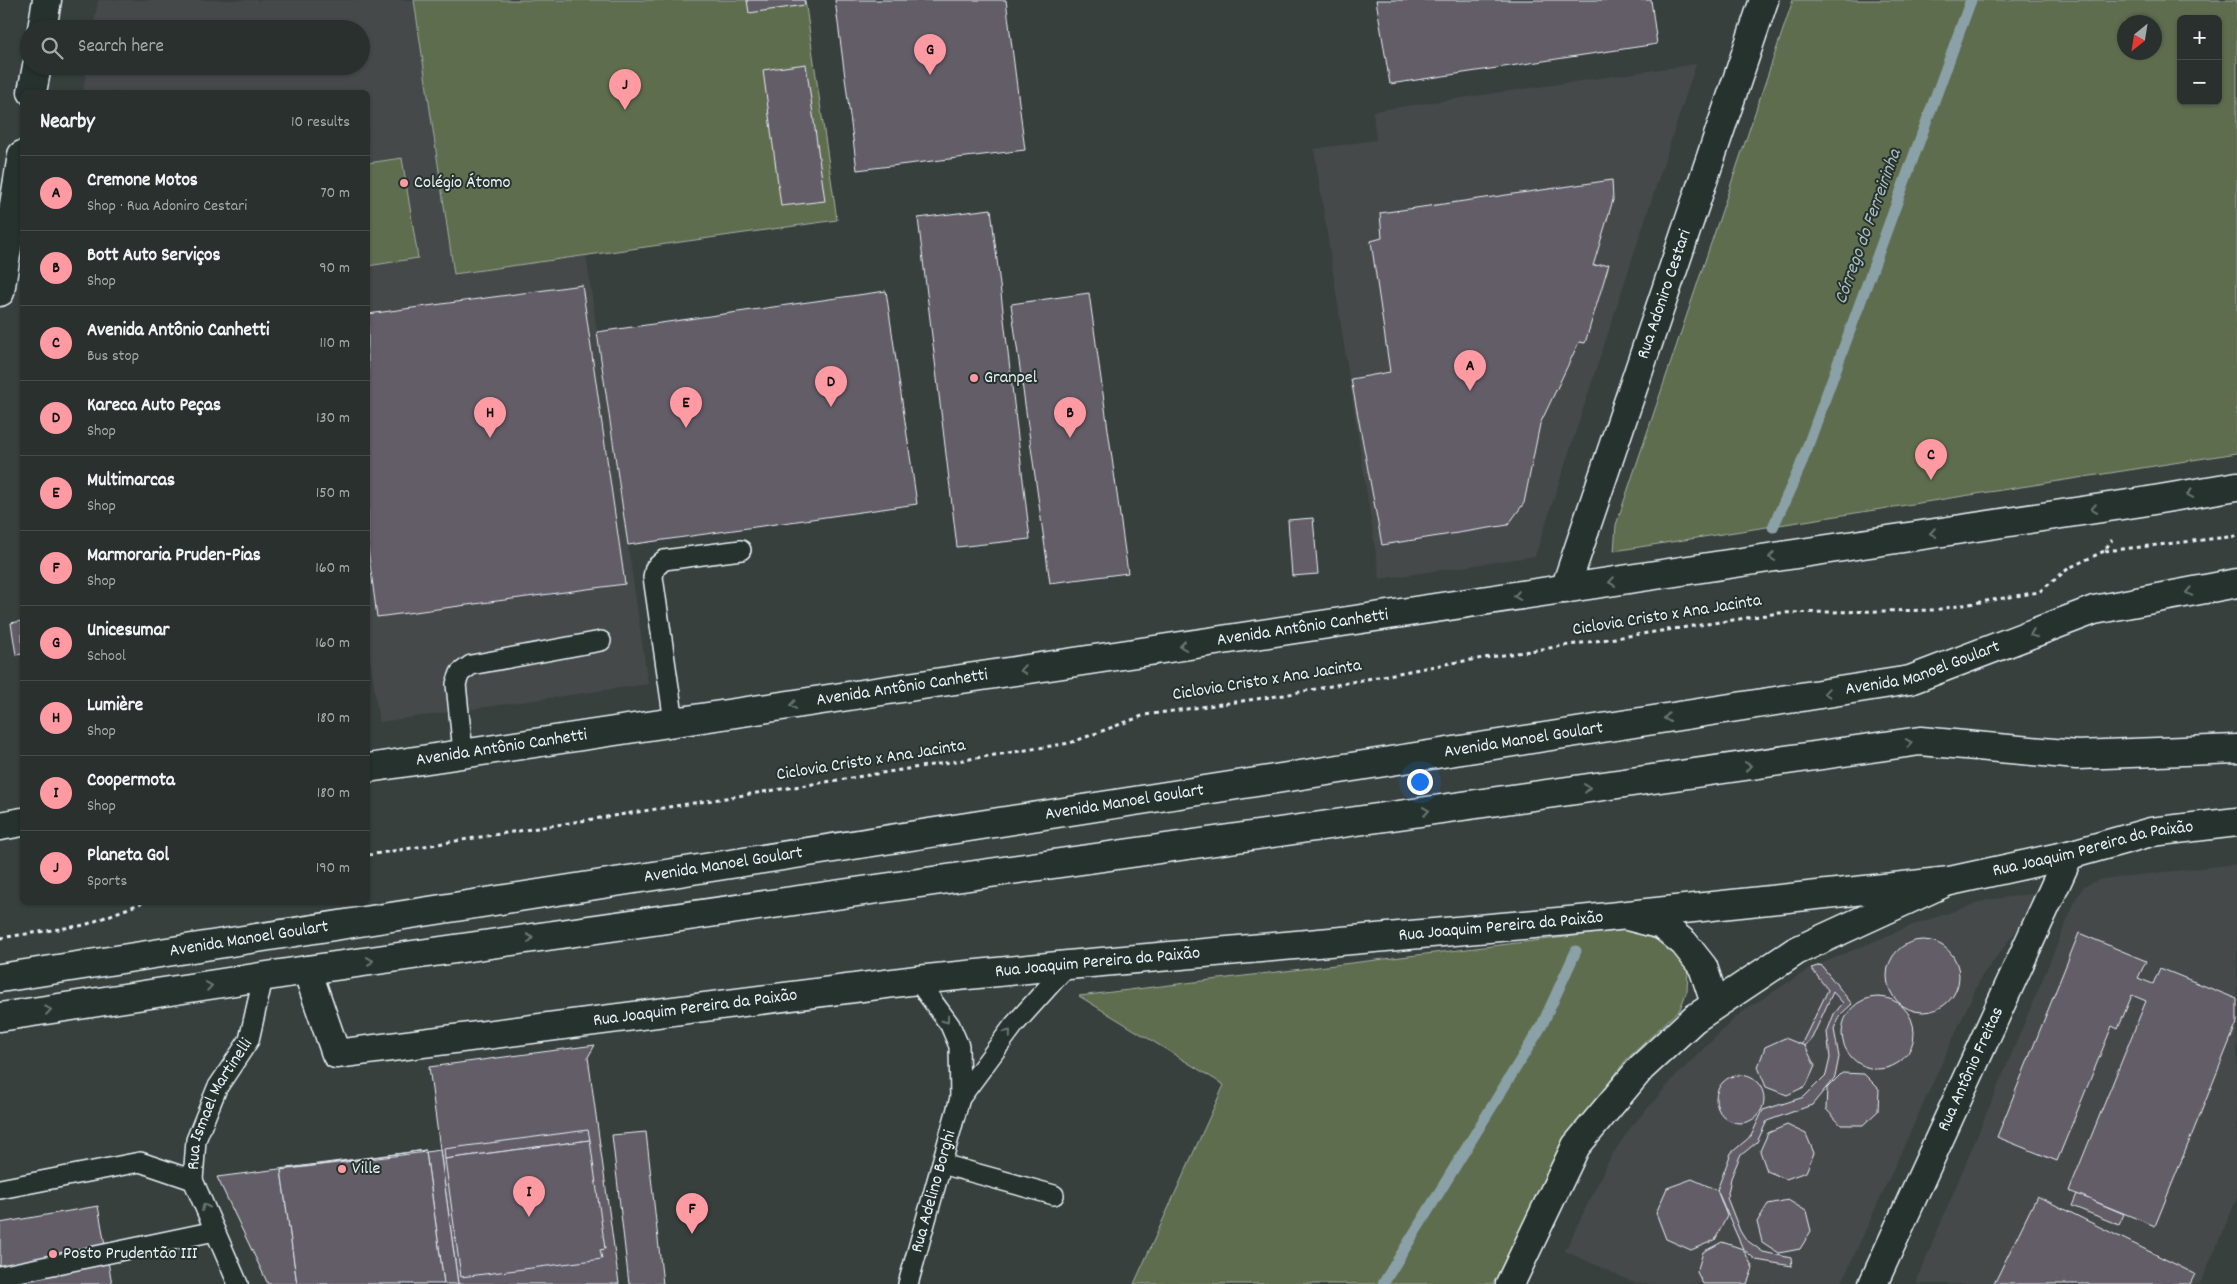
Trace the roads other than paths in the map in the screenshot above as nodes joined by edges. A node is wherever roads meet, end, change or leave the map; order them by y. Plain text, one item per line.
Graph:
1 (47, 0) edge
2 (1764, 0) edge
3 (44, 20) edge
4 (35, 75) edge
5 (32, 90) edge
6 (20, 167) edge
7 (0, 292) edge
8 (2237, 486) edge
9 (741, 550) dead end
10 (2237, 583) edge
11 (1565, 589) junction
12 (601, 641) dead end
13 (674, 722) junction
14 (2237, 748) edge
15 (463, 752) junction
16 (370, 768) edge
17 (20, 822) edge
18 (2237, 822) edge
19 (0, 826) edge
20 (2069, 855) junction
21 (1950, 881) junction
22 (1621, 915) junction
23 (1068, 965) junction
24 (307, 970) junction
25 (0, 978) edge
26 (263, 978) junction
27 (917, 980) junction
28 (1715, 1003) junction
29 (0, 1017) edge
30 (960, 1098) junction
31 (942, 1164) junction
32 (193, 1180) junction
33 (0, 1189) edge
34 (1054, 1195) dead end
35 (215, 1231) junction
36 (0, 1276) edge
37 (238, 1284) edge
38 (908, 1284) edge
39 (1510, 1284) edge
40 (1872, 1284) edge

1 - 3 street
2 - 11 street, Rua Adoniro Cestari
4 - 5 street
6 - 7 street
8 -> 11 street, Avenida Antônio Canhetti
9 - 13 lane
10 -> 25 street, Avenida Manoel Goulart
11 -> 13 street, Avenida Antônio Canhetti
12 - 15 lane
13 - 15 street, Avenida Antônio Canhetti
24 -> 14 street
15 - 16 street, Avenida Antônio Canhetti
17 - 19 street
18 - 20 street, Rua Joaquim Pereira da Paixão
20 - 21 street, Rua Joaquim Pereira da Paixão
20 - 40 street, Rua Antônio Freitas
21 - 22 street, Rua Joaquim Pereira da Paixão
21 - 28 street, Rua Joaquim Pereira da Paixão
22 - 23 street, Rua Joaquim Pereira da Paixão
22 - 28 street
23 - 27 street, Rua Joaquim Pereira da Paixão
30 -> 23 lane
24 - 26 street
24 - 27 street, Rua Joaquim Pereira da Paixão
29 -> 26 street
26 - 32 lane, Rua Ismael Martinelli
27 -> 30 lane
28 - 39 street, Rua Joaquim Pereira da Paixão
30 - 31 lane, Rua Adelino Borghi
31 - 34 lane
31 - 38 lane, Rua Adelino Borghi
32 - 33 lane
35 -> 32 lane, Rua Ismael Martinelli
35 - 36 lane
35 - 37 lane, Rua Ismael Martinelli

